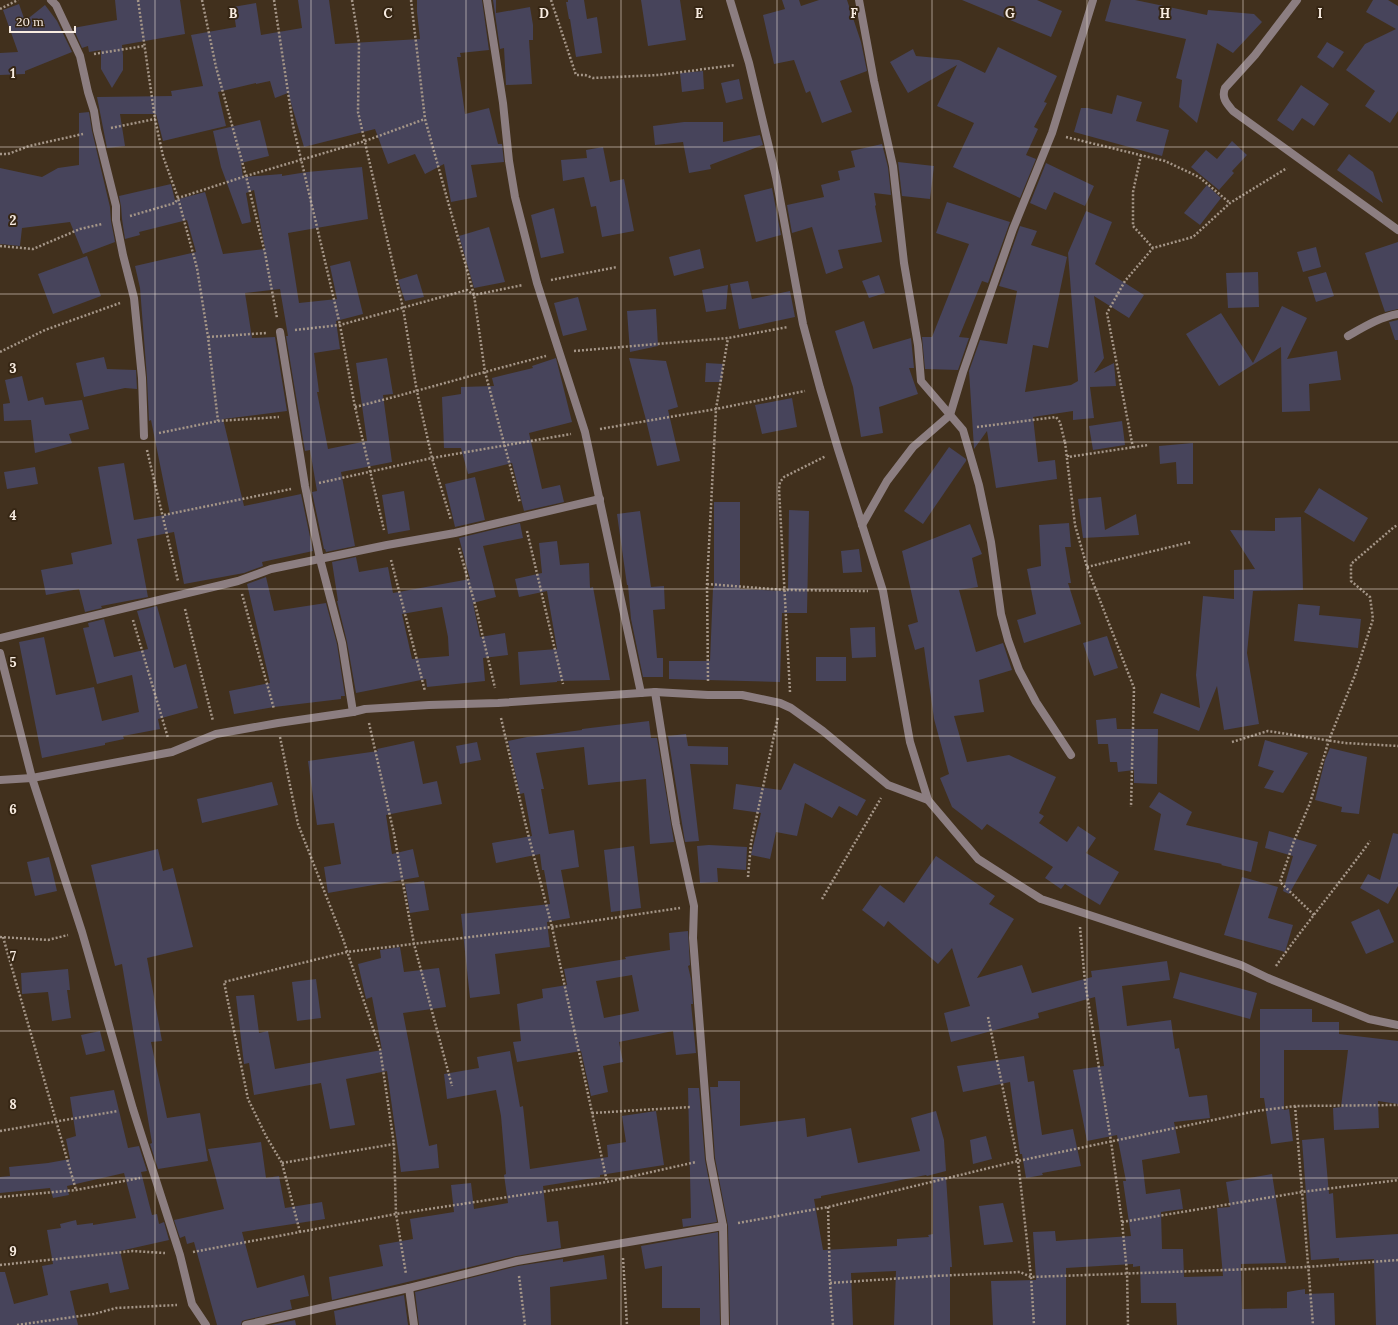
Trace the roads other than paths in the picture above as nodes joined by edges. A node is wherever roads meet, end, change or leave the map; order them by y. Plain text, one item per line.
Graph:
1 (51, 0) edge
2 (487, 0) edge
3 (730, 0) edge
4 (859, 0) edge
5 (1093, 0) edge
6 (1297, 0) edge
7 (1398, 230) edge
8 (1398, 314) edge
9 (280, 332) road end
10 (1348, 336) dead end
11 (950, 414) junction
12 (144, 436) road end
13 (600, 499) junction
14 (862, 525) junction
15 (320, 559) junction
16 (0, 638) edge
17 (0, 653) edge
18 (655, 692) junction
19 (641, 693) junction
20 (353, 712) junction
21 (1071, 755) dead end
22 (32, 778) junction
23 (0, 780) edge
24 (928, 800) junction
25 (1398, 1025) edge
26 (723, 1226) junction
27 (409, 1288) junction
28 (206, 1325) edge
29 (246, 1325) edge
30 (414, 1325) edge
31 (725, 1325) edge

1 - 12 street
2 - 13 street
3 - 14 street
4 - 11 street
5 - 11 street
6 - 7 street
8 - 10 street
9 - 15 street
11 - 14 street
11 - 21 street
13 - 15 street
13 - 19 street
14 - 24 street
15 - 16 street
15 - 20 street
17 - 22 street
18 - 19 street
18 - 24 street
18 - 26 street
19 - 20 street
20 - 22 street
22 - 23 street
22 - 28 street
24 - 25 street
26 - 27 street
26 - 31 street
27 - 29 street
27 - 30 street

